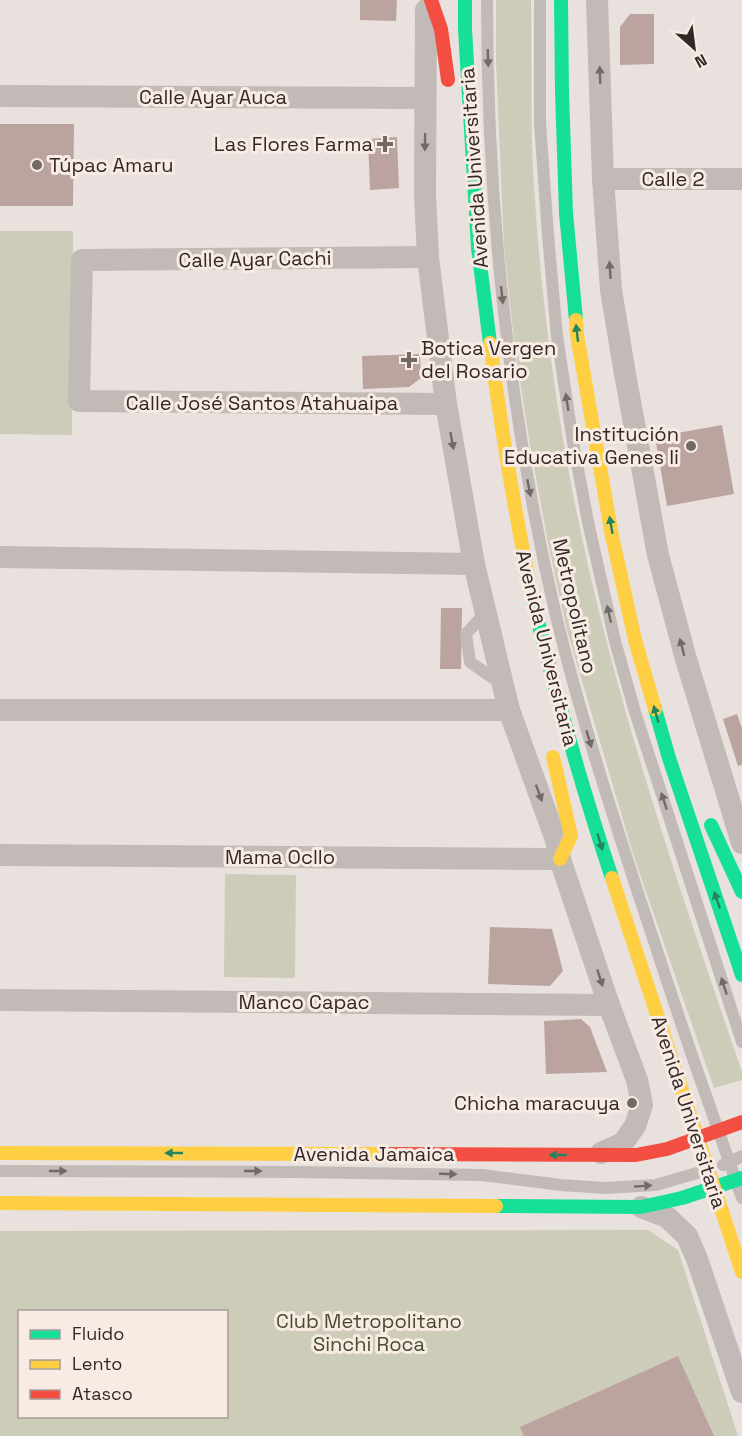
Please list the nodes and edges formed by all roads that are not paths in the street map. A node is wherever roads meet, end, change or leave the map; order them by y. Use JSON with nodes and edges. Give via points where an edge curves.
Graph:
{"nodes":[{"id":1,"x":426,"y":0,"type":"edge"},
{"id":2,"x":431,"y":0,"type":"edge"},
{"id":3,"x":465,"y":0,"type":"edge"},
{"id":4,"x":487,"y":0,"type":"edge"},
{"id":5,"x":540,"y":0,"type":"edge"},
{"id":6,"x":561,"y":0,"type":"edge"},
{"id":7,"x":597,"y":0,"type":"edge"},
{"id":8,"x":0,"y":96,"type":"edge"},
{"id":9,"x":426,"y":98,"type":"junction"},
{"id":10,"x":450,"y":98,"type":"dead end"},
{"id":11,"x":457,"y":132,"type":"dead end"},
{"id":12,"x":473,"y":173,"type":"junction"},
{"id":13,"x":603,"y":179,"type":"junction"},
{"id":14,"x":742,"y":179,"type":"edge"},
{"id":15,"x":428,"y":257,"type":"junction"},
{"id":16,"x":78,"y":401,"type":"joint"},
{"id":17,"x":446,"y":404,"type":"junction"},
{"id":18,"x":0,"y":557,"type":"edge"},
{"id":19,"x":474,"y":564,"type":"junction"},
{"id":20,"x":552,"y":678,"type":"junction"},
{"id":21,"x":509,"y":710,"type":"junction"},
{"id":22,"x":0,"y":711,"type":"edge"},
{"id":23,"x":549,"y":718,"type":"dead end"},
{"id":24,"x":551,"y":749,"type":"dead end"},
{"id":25,"x":669,"y":758,"type":"junction"},
{"id":26,"x":696,"y":795,"type":"dead end"},
{"id":27,"x":706,"y":816,"type":"dead end"},
{"id":28,"x":742,"y":843,"type":"edge"},
{"id":29,"x":0,"y":855,"type":"edge"},
{"id":30,"x":560,"y":859,"type":"junction"},
{"id":31,"x":742,"y":892,"type":"edge"},
{"id":32,"x":742,"y":975,"type":"edge"},
{"id":33,"x":0,"y":1000,"type":"edge"},
{"id":34,"x":609,"y":1005,"type":"junction"},
{"id":35,"x":742,"y":1042,"type":"edge"},
{"id":36,"x":742,"y":1122,"type":"edge"},
{"id":37,"x":718,"y":1130,"type":"junction"},
{"id":38,"x":698,"y":1137,"type":"junction"},
{"id":39,"x":0,"y":1153,"type":"edge"},
{"id":40,"x":597,"y":1155,"type":"junction"},
{"id":41,"x":742,"y":1156,"type":"edge"},
{"id":42,"x":730,"y":1163,"type":"junction"},
{"id":43,"x":708,"y":1169,"type":"junction"},
{"id":44,"x":0,"y":1171,"type":"edge"},
{"id":45,"x":739,"y":1179,"type":"edge"},
{"id":46,"x":714,"y":1187,"type":"junction"},
{"id":47,"x":742,"y":1198,"type":"edge"},
{"id":48,"x":0,"y":1203,"type":"edge"},
{"id":49,"x":641,"y":1207,"type":"junction"},
{"id":50,"x":742,"y":1272,"type":"edge"},
{"id":51,"x":742,"y":1392,"type":"edge"}],
"edges":[{"from":1,"to":9,"type":"street","name":"Avenida Universitaria"},
{"from":2,"to":10,"type":"main road","via":[[441,29]]},
{"from":3,"to":12,"type":"main road","name":"Avenida Universitaria"},
{"from":4,"to":37,"type":"lane","name":"Metropolitano","one_way":true,"via":[[496,240],[509,355],[541,549],[583,718],[613,817]]},
{"from":35,"to":5,"type":"lane","name":"Metropolitano","one_way":true,"via":[[635,712],[588,522],[573,442],[552,280],[540,123]]},
{"from":25,"to":6,"type":"main road","one_way":true,"via":[[635,640],[612,536],[577,335],[566,213]]},
{"from":13,"to":7,"type":"street","one_way":true},
{"from":8,"to":9,"type":"street","name":"Calle Ayar Auca"},
{"from":9,"to":15,"type":"street","name":"Avenida Universitaria","one_way":true,"via":[[424,195]]},
{"from":11,"to":12,"type":"main road"},
{"from":12,"to":20,"type":"main road","name":"Avenida Universitaria","via":[[498,407],[521,543]]},
{"from":13,"to":14,"type":"street","name":"Calle 2"},
{"from":28,"to":13,"type":"street","one_way":true,"via":[[688,669],[658,555],[611,290]]},
{"from":15,"to":16,"type":"street","name":"Calle Ayar Cachi","via":[[82,260]]},
{"from":15,"to":17,"type":"street","name":"Avenida Universitaria"},
{"from":16,"to":17,"type":"street","name":"Calle José Santos Atahuaipa"},
{"from":17,"to":19,"type":"street","name":"Avenida Universitaria","one_way":true},
{"from":18,"to":19,"type":"street"},
{"from":19,"to":21,"type":"street","name":"Avenida Universitaria"},
{"from":20,"to":23,"type":"main road"},
{"from":20,"to":38,"type":"main road","name":"Avenida Universitaria","one_way":true,"via":[[603,851]]},
{"from":21,"to":22,"type":"street"},
{"from":21,"to":30,"type":"street","name":"Avenida Universitaria","one_way":true},
{"from":24,"to":30,"type":"main road","via":[[571,836]]},
{"from":25,"to":26,"type":"main road"},
{"from":32,"to":25,"type":"main road","one_way":true},
{"from":27,"to":31,"type":"main road"},
{"from":29,"to":30,"type":"street","name":"Mama Ocllo"},
{"from":30,"to":34,"type":"street","name":"Avenida Universitaria","one_way":true},
{"from":33,"to":34,"type":"street","name":"Manco Capac"},
{"from":34,"to":40,"type":"street","name":"Avenida Universitaria","via":[[637,1080],[642,1105],[635,1126],[623,1143]]},
{"from":36,"to":37,"type":"main road","name":"Avenida Jamaica"},
{"from":37,"to":38,"type":"main road","name":"Avenida Jamaica"},
{"from":37,"to":42,"type":"lane","name":"Metropolitano"},
{"from":38,"to":40,"type":"main road","name":"Avenida Jamaica","via":[[636,1155]]},
{"from":38,"to":43,"type":"main road","name":"Avenida Universitaria"},
{"from":40,"to":39,"type":"main road","name":"Avenida Jamaica","one_way":true},
{"from":41,"to":42,"type":"lane"},
{"from":42,"to":43,"type":"lane"},
{"from":42,"to":45,"type":"lane","name":"Metropolitano"},
{"from":44,"to":43,"type":"lane","one_way":true,"via":[[482,1175],[605,1188],[656,1185]]},
{"from":43,"to":46,"type":"main road","name":"Avenida Universitaria"},
{"from":45,"to":46,"type":"main road"},
{"from":45,"to":47,"type":"lane","name":"Metropolitano"},
{"from":46,"to":49,"type":"main road"},
{"from":46,"to":50,"type":"main road","name":"Avenida Universitaria"},
{"from":48,"to":49,"type":"main road"},
{"from":49,"to":51,"type":"street","via":[[667,1217],[687,1236]]}]}
